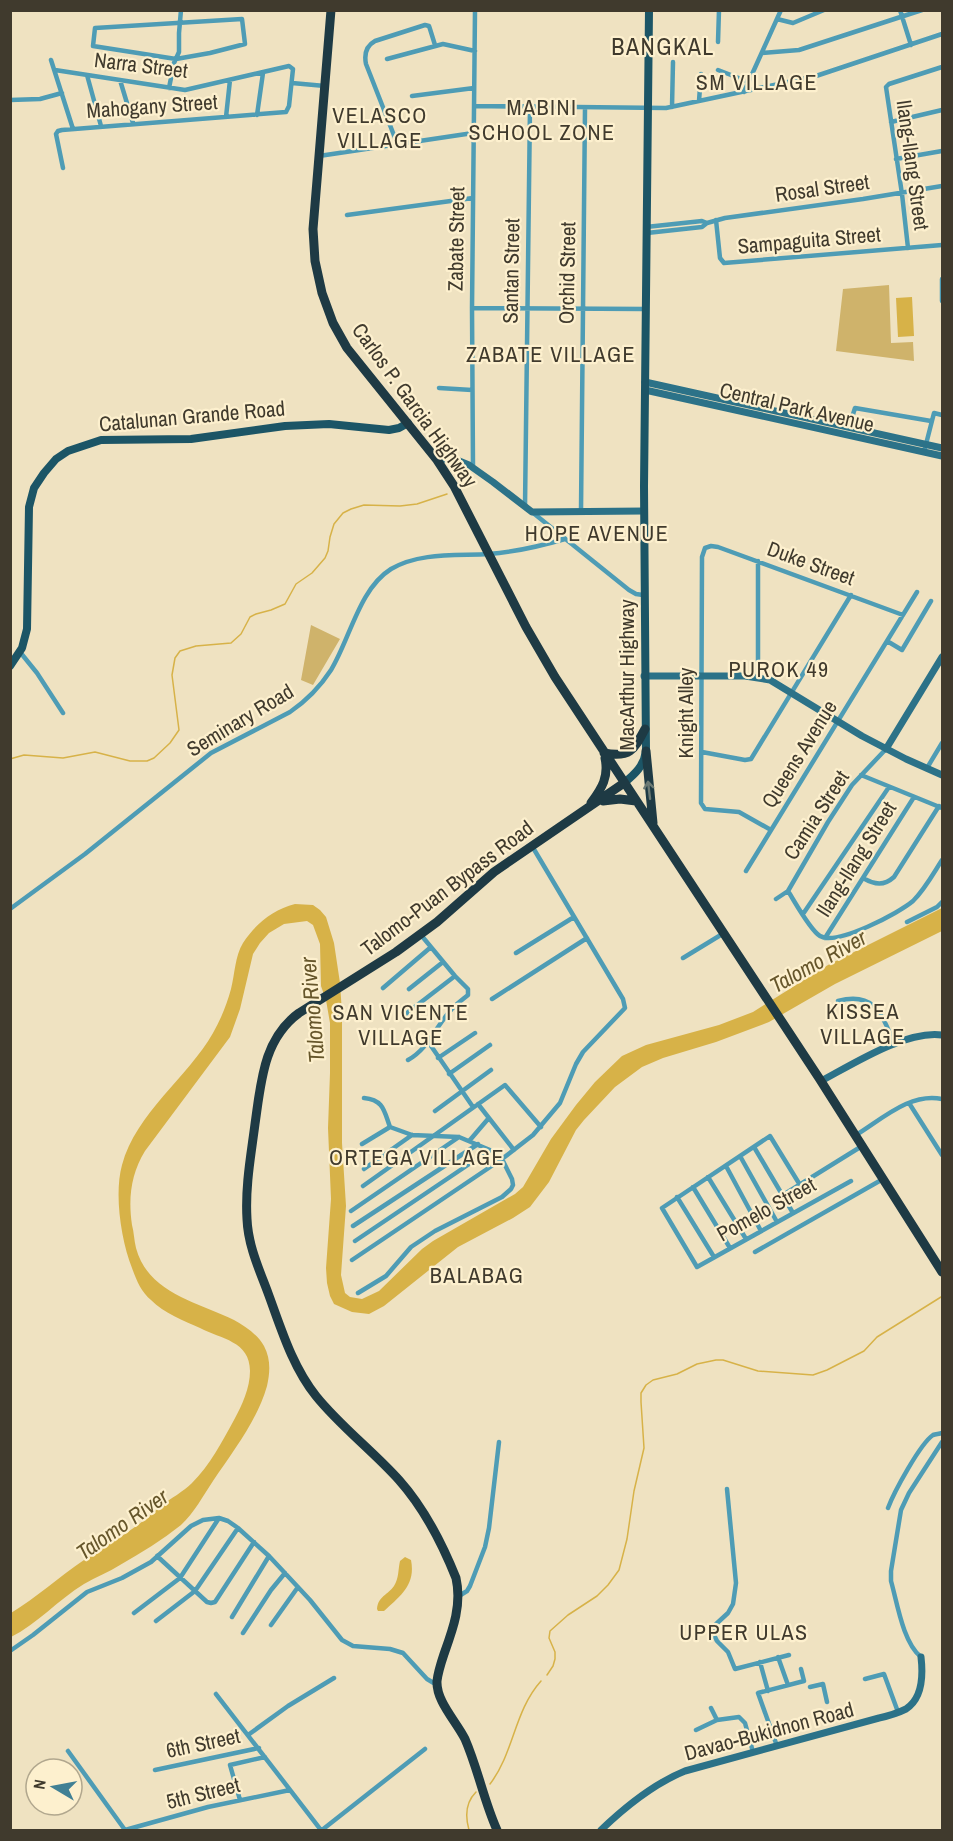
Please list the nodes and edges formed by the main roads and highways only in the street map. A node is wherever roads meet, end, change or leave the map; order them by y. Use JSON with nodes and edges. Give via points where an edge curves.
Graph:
{"nodes":[{"id":1,"x":331,"y":10,"type":"edge"},
{"id":2,"x":649,"y":10,"type":"edge"},
{"id":3,"x":408,"y":423,"type":"junction"},
{"id":4,"x":10,"y":666,"type":"edge"},
{"id":5,"x":645,"y":729,"type":"junction"},
{"id":6,"x":646,"y":751,"type":"junction"},
{"id":7,"x":604,"y":753,"type":"junction"},
{"id":8,"x":624,"y":783,"type":"junction"},
{"id":9,"x":636,"y":801,"type":"junction"},
{"id":10,"x":595,"y":804,"type":"junction"},
{"id":11,"x":586,"y":810,"type":"junction"},
{"id":12,"x":654,"y":828,"type":"junction"},
{"id":13,"x":942,"y":1272,"type":"edge"},
{"id":14,"x":497,"y":1830,"type":"edge"}],
"edges":[{"from":1,"to":3,"type":"highway","name":"Carlos P. Garcia Highway","via":[[318,156],[315,261],[333,323],[347,348]]},
{"from":2,"to":5,"type":"main road","name":"MacArthur Highway"},
{"from":3,"to":4,"type":"main road","name":"Catalunan Grande Road","via":[[389,430],[329,424],[179,440],[111,438],[68,451],[44,473],[29,507],[26,635]]},
{"from":3,"to":7,"type":"highway","name":"Carlos P. Garcia Highway","via":[[463,501],[544,660]]},
{"from":5,"to":6,"type":"main road","name":"MacArthur Highway"},
{"from":5,"to":7,"type":"highway","via":[[629,752]]},
{"from":6,"to":8,"type":"main road","name":"MacArthur Highway","via":[[641,766]]},
{"from":12,"to":6,"type":"highway","one_way":true},
{"from":7,"to":8,"type":"highway","name":"Carlos P. Garcia Highway"},
{"from":7,"to":11,"type":"highway","via":[[606,779]]},
{"from":8,"to":9,"type":"highway"},
{"from":8,"to":10,"type":"highway","name":"Talomo-Puan Bypass Road"},
{"from":9,"to":10,"type":"highway","via":[[616,799]]},
{"from":9,"to":12,"type":"highway"},
{"from":10,"to":11,"type":"highway","name":"Talomo-Puan Bypass Road"},
{"from":11,"to":14,"type":"highway","name":"Talomo-Puan Bypass Road","via":[[494,872],[421,934],[292,1018],[282,1029],[272,1043],[265,1065],[246,1194],[251,1245],[290,1353],[306,1383],[414,1498],[451,1565],[459,1596],[437,1685],[473,1759]]},
{"from":12,"to":13,"type":"highway"}]}
